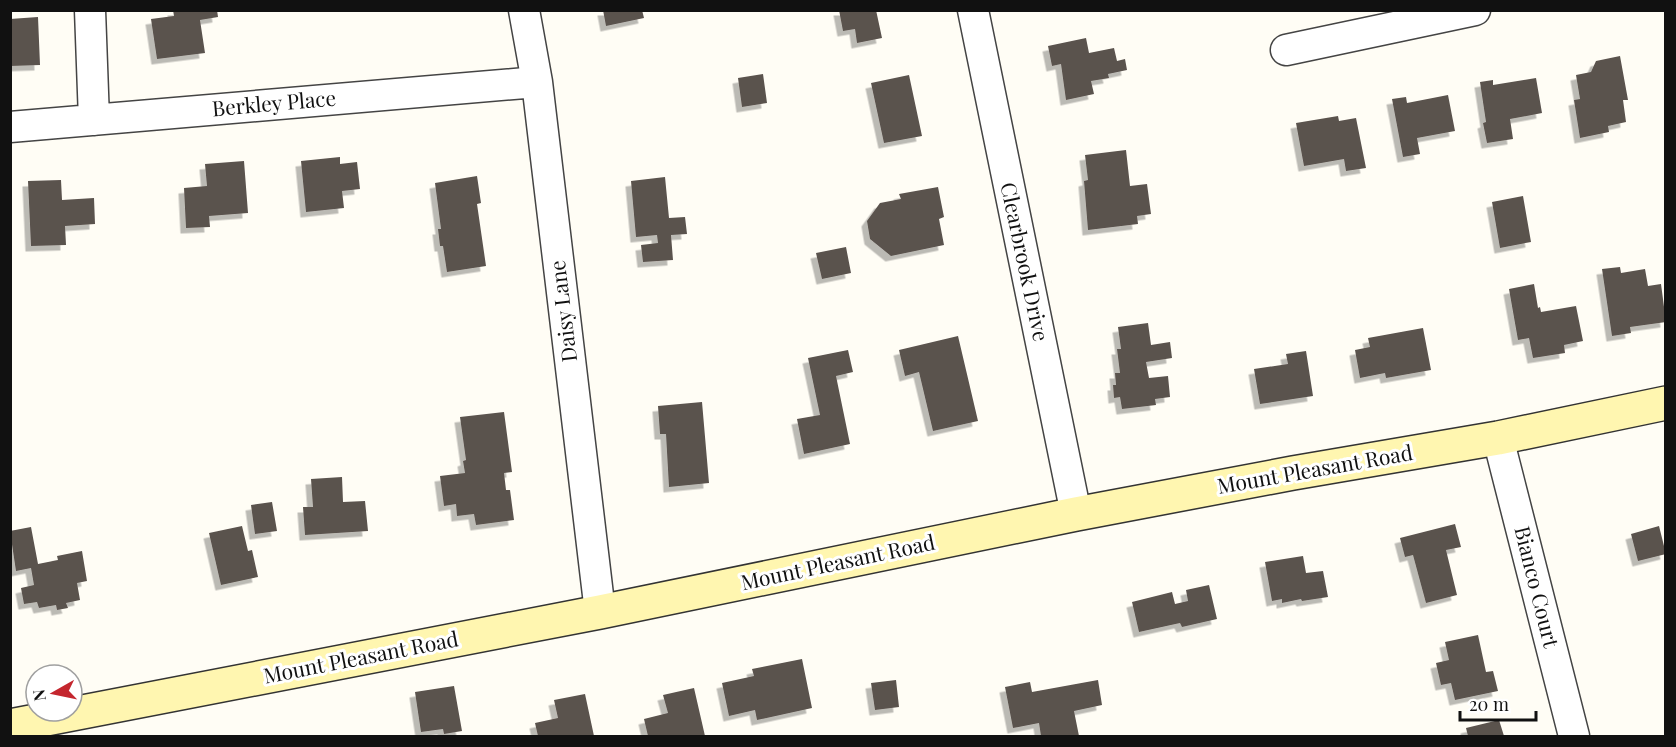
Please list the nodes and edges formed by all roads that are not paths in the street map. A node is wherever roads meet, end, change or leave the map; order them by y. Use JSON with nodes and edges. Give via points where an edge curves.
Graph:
{"nodes":[{"id":1,"x":90,"y":10,"type":"edge"},
{"id":2,"x":524,"y":10,"type":"edge"},
{"id":3,"x":973,"y":10,"type":"edge"},
{"id":4,"x":1468,"y":11,"type":"edge"},
{"id":5,"x":1286,"y":50,"type":"dead end"},
{"id":6,"x":537,"y":82,"type":"junction"},
{"id":7,"x":94,"y":120,"type":"junction"},
{"id":8,"x":10,"y":127,"type":"edge"},
{"id":9,"x":1665,"y":403,"type":"edge"},
{"id":10,"x":1498,"y":438,"type":"junction"},
{"id":11,"x":1076,"y":514,"type":"junction"},
{"id":12,"x":600,"y":612,"type":"junction"},
{"id":13,"x":10,"y":726,"type":"edge"},
{"id":14,"x":1574,"y":736,"type":"edge"}],
"edges":[{"from":1,"to":7,"type":"street"},
{"from":2,"to":6,"type":"street","name":"Daisy Lane"},
{"from":3,"to":11,"type":"street","name":"Clearbrook Drive"},
{"from":4,"to":5,"type":"street"},
{"from":6,"to":7,"type":"street","name":"Berkley Place"},
{"from":6,"to":12,"type":"street","name":"Daisy Lane"},
{"from":7,"to":8,"type":"street","name":"Berkley Place"},
{"from":9,"to":10,"type":"street","name":"Mount Pleasant Road"},
{"from":10,"to":11,"type":"street","name":"Mount Pleasant Road"},
{"from":10,"to":14,"type":"street","name":"Bianco Court"},
{"from":11,"to":12,"type":"street","name":"Mount Pleasant Road"},
{"from":12,"to":13,"type":"street","name":"Mount Pleasant Road"}]}
